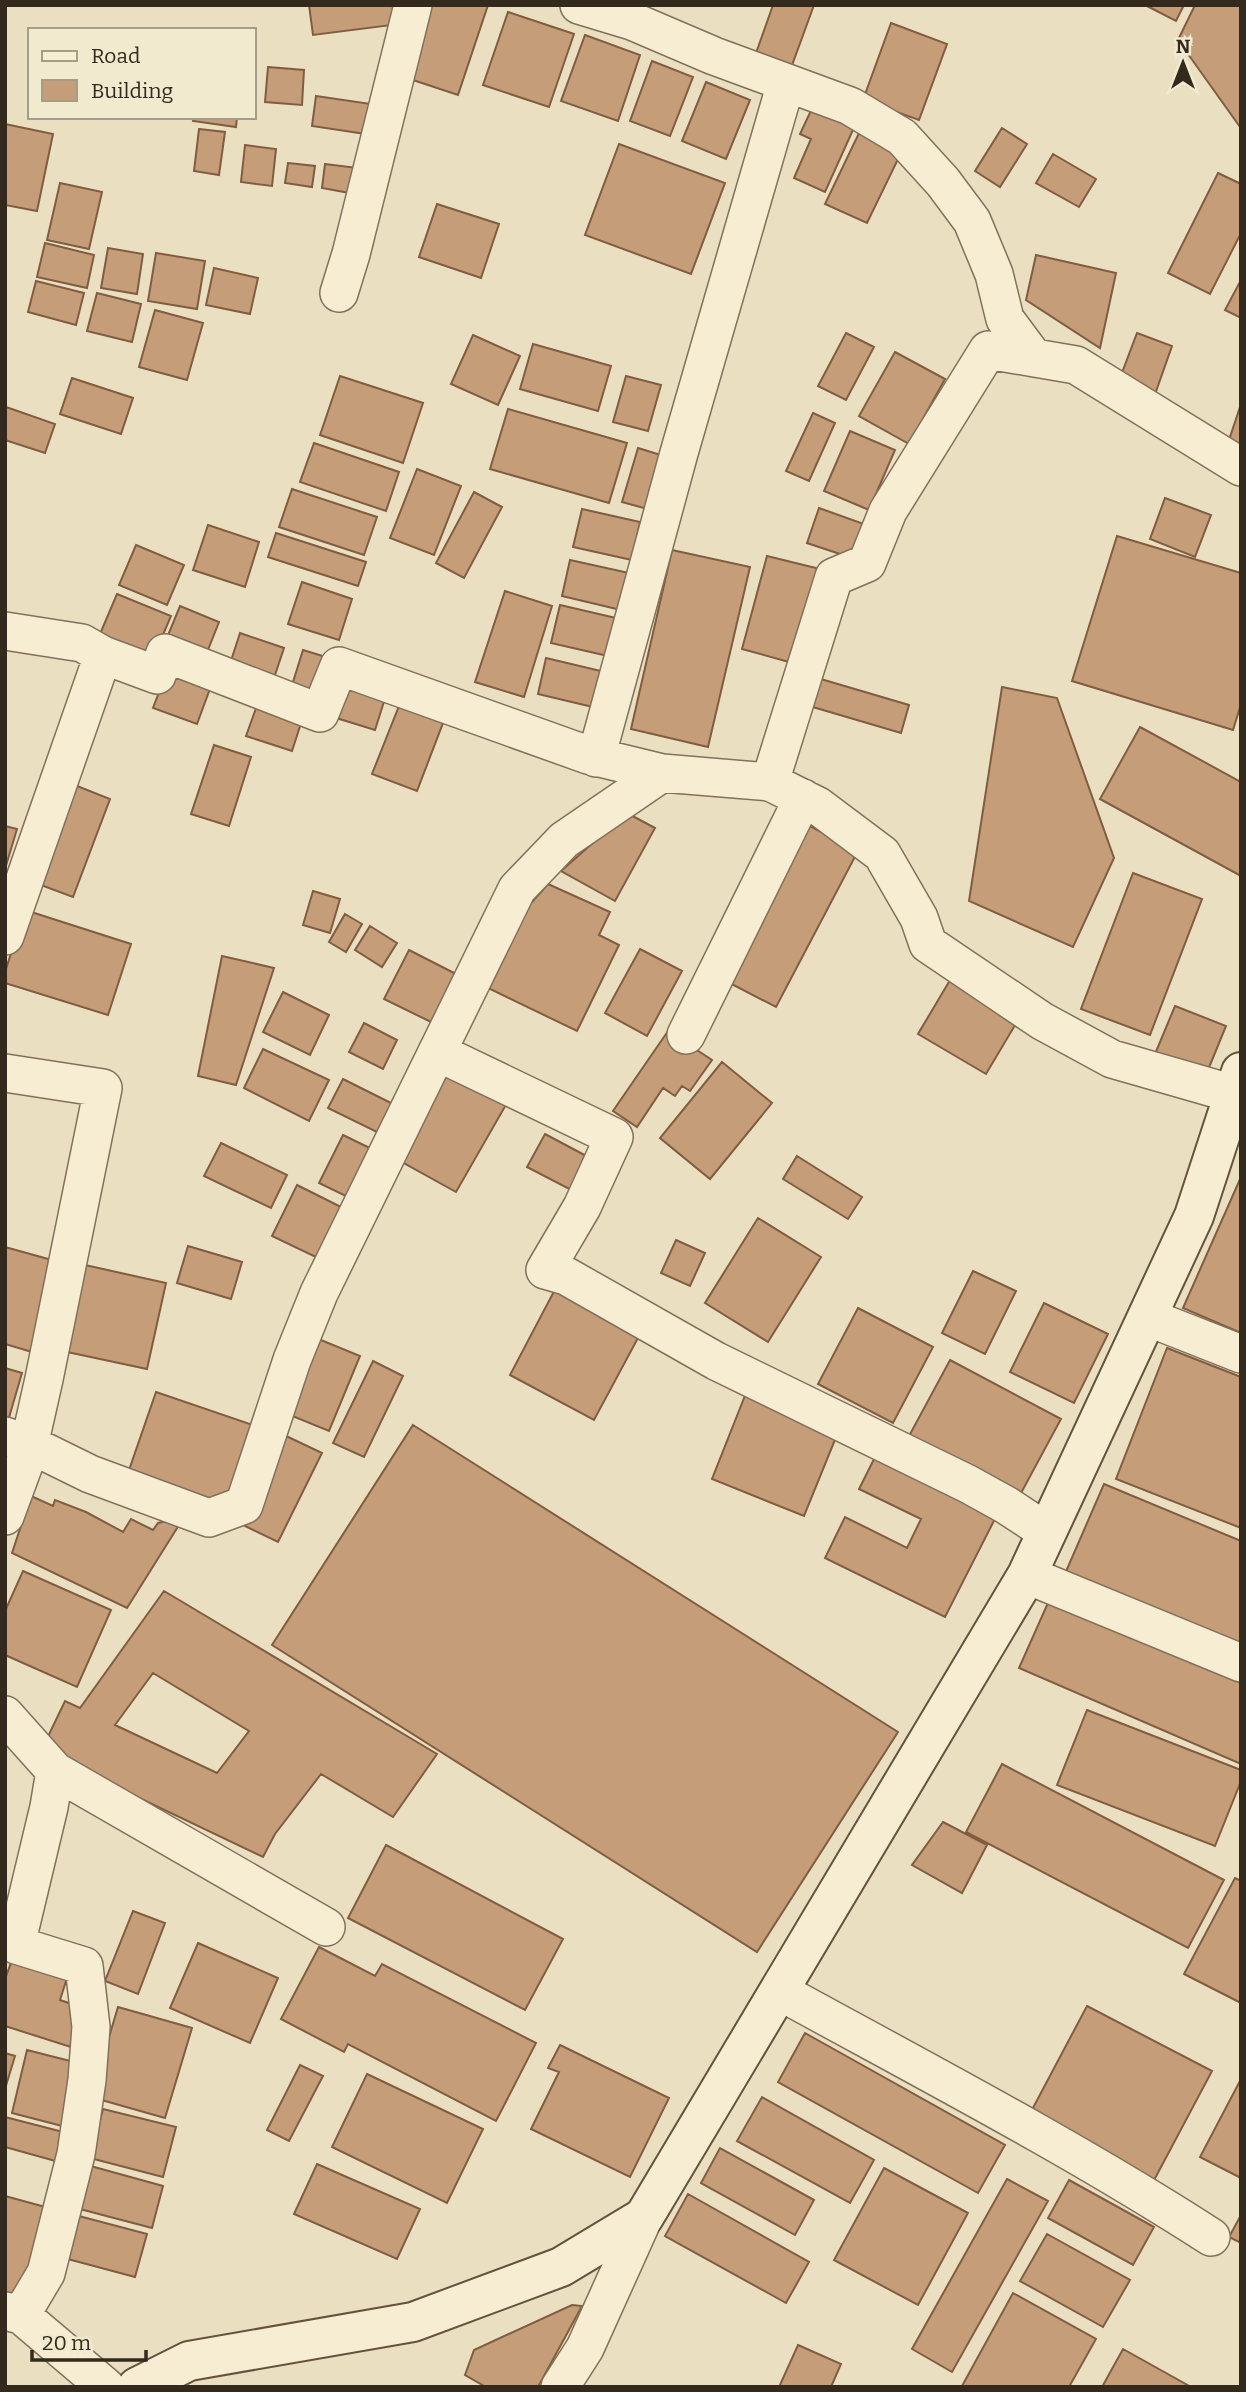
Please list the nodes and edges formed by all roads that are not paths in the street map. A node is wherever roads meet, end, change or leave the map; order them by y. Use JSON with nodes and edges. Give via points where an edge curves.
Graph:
{"nodes":[{"id":1,"x":413,"y":5,"type":"edge"},
{"id":2,"x":579,"y":5,"type":"edge"},
{"id":3,"x":625,"y":12,"type":"edge"},
{"id":4,"x":786,"y":83,"type":"junction"},
{"id":5,"x":339,"y":293,"type":"dead end"},
{"id":6,"x":1034,"y":358,"type":"junction"},
{"id":7,"x":1241,"y":467,"type":"edge"},
{"id":8,"x":5,"y":631,"type":"edge"},
{"id":9,"x":103,"y":654,"type":"junction"},
{"id":10,"x":596,"y":758,"type":"junction"},
{"id":11,"x":662,"y":774,"type":"junction"},
{"id":12,"x":770,"y":782,"type":"junction"},
{"id":13,"x":803,"y":798,"type":"junction"},
{"id":14,"x":5,"y":936,"type":"edge"},
{"id":15,"x":686,"y":1035,"type":"dead end"},
{"id":16,"x":437,"y":1052,"type":"junction"},
{"id":17,"x":5,"y":1073,"type":"edge"},
{"id":18,"x":1238,"y":1087,"type":"edge"},
{"id":19,"x":1147,"y":1317,"type":"junction"},
{"id":20,"x":1241,"y":1354,"type":"edge"},
{"id":21,"x":17,"y":1440,"type":"edge"},
{"id":22,"x":5,"y":1516,"type":"edge"},
{"id":23,"x":1047,"y":1532,"type":"junction"},
{"id":24,"x":1027,"y":1575,"type":"junction"},
{"id":25,"x":1241,"y":1662,"type":"edge"},
{"id":26,"x":5,"y":1715,"type":"edge"},
{"id":27,"x":55,"y":1772,"type":"junction"},
{"id":28,"x":326,"y":1927,"type":"dead end"},
{"id":29,"x":779,"y":1991,"type":"junction"},
{"id":30,"x":644,"y":2217,"type":"junction"},
{"id":31,"x":1211,"y":2237,"type":"dead end"},
{"id":32,"x":13,"y":2313,"type":"edge"},
{"id":33,"x":106,"y":2387,"type":"edge"},
{"id":34,"x":137,"y":2387,"type":"edge"},
{"id":35,"x":560,"y":2387,"type":"edge"}],
"edges":[{"from":1,"to":5,"type":"street"},
{"from":2,"to":3,"type":"street"},
{"from":3,"to":4,"type":"street"},
{"from":4,"to":6,"type":"street","via":[[849,106],[902,137],[943,182],[972,221],[994,274],[1005,319]]},
{"from":4,"to":10,"type":"street"},
{"from":6,"to":7,"type":"street","via":[[1076,365]]},
{"from":6,"to":12,"type":"street","via":[[988,350],[888,511],[867,564],[834,577]]},
{"from":8,"to":9,"type":"street","via":[[82,643]]},
{"from":9,"to":10,"type":"street","via":[[157,676],[165,653],[320,713],[339,666]]},
{"from":9,"to":14,"type":"street"},
{"from":10,"to":11,"type":"street"},
{"from":11,"to":12,"type":"street"},
{"from":11,"to":16,"type":"street","via":[[564,840],[517,889]]},
{"from":12,"to":13,"type":"street"},
{"from":13,"to":15,"type":"street"},
{"from":13,"to":18,"type":"street","via":[[882,854],[919,918],[928,944],[1042,1021],[1112,1059]]},
{"from":16,"to":21,"type":"street","via":[[319,1293],[244,1505],[209,1518],[90,1474]]},
{"from":16,"to":23,"type":"street","via":[[614,1137],[582,1207],[545,1270],[566,1276],[716,1361],[968,1484]]},
{"from":17,"to":21,"type":"street","via":[[103,1088]]},
{"from":18,"to":19,"type":"street","via":[[1194,1216]]},
{"from":19,"to":20,"type":"street"},
{"from":19,"to":23,"type":"street"},
{"from":21,"to":22,"type":"street"},
{"from":23,"to":24,"type":"street"},
{"from":24,"to":25,"type":"street"},
{"from":24,"to":29,"type":"street"},
{"from":26,"to":27,"type":"street"},
{"from":27,"to":28,"type":"street"},
{"from":27,"to":32,"type":"street","via":[[16,1945],[84,1966],[91,2027],[87,2080],[76,2154],[46,2273]]},
{"from":29,"to":30,"type":"street"},
{"from":29,"to":31,"type":"street"},
{"from":30,"to":34,"type":"street","via":[[561,2267],[413,2322],[189,2361]]},
{"from":30,"to":35,"type":"street","via":[[585,2348]]},
{"from":32,"to":33,"type":"street"}]}
